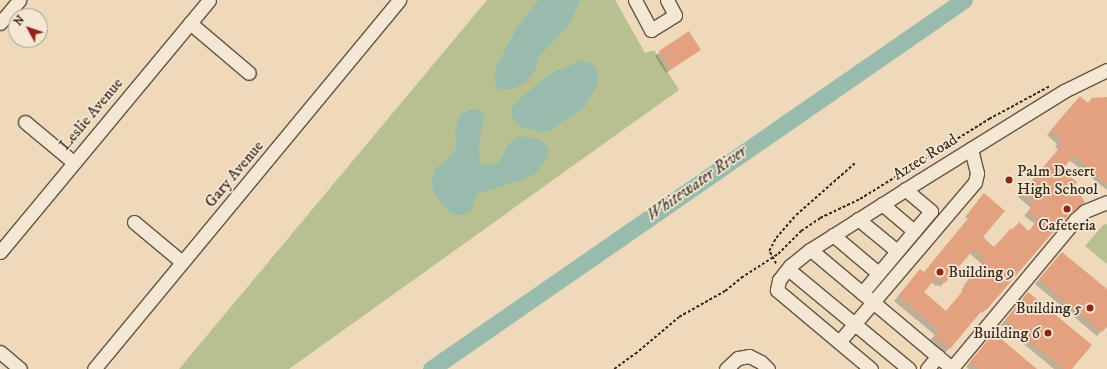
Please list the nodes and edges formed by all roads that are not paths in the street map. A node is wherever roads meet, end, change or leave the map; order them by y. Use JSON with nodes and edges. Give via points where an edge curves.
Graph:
{"nodes":[{"id":1,"x":19,"y":0,"type":"edge"},
{"id":2,"x":209,"y":0,"type":"edge"},
{"id":3,"x":399,"y":0,"type":"edge"},
{"id":4,"x":635,"y":0,"type":"edge"},
{"id":5,"x":667,"y":0,"type":"edge"},
{"id":6,"x":0,"y":23,"type":"edge"},
{"id":7,"x":190,"y":23,"type":"junction"},
{"id":8,"x":1107,"y":70,"type":"edge"},
{"id":9,"x":249,"y":73,"type":"dead end"},
{"id":10,"x":25,"y":122,"type":"dead end"},
{"id":11,"x":971,"y":148,"type":"junction"},
{"id":12,"x":73,"y":162,"type":"junction"},
{"id":13,"x":905,"y":189,"type":"junction"},
{"id":14,"x":1107,"y":202,"type":"edge"},
{"id":15,"x":882,"y":204,"type":"junction"},
{"id":16,"x":858,"y":220,"type":"junction"},
{"id":17,"x":134,"y":222,"type":"dead end"},
{"id":18,"x":914,"y":231,"type":"junction"},
{"id":19,"x":833,"y":235,"type":"junction"},
{"id":20,"x":811,"y":250,"type":"junction"},
{"id":21,"x":897,"y":251,"type":"junction"},
{"id":22,"x":0,"y":252,"type":"edge"},
{"id":23,"x":182,"y":262,"type":"junction"},
{"id":24,"x":788,"y":269,"type":"junction"},
{"id":25,"x":878,"y":273,"type":"junction"},
{"id":26,"x":862,"y":293,"type":"junction"},
{"id":27,"x":874,"y":302,"type":"junction"},
{"id":28,"x":855,"y":324,"type":"junction"},
{"id":29,"x":839,"y":342,"type":"junction"},
{"id":30,"x":0,"y":352,"type":"edge"},
{"id":31,"x":938,"y":356,"type":"junction"},
{"id":32,"x":20,"y":369,"type":"edge"},
{"id":33,"x":94,"y":369,"type":"edge"},
{"id":34,"x":726,"y":369,"type":"edge"},
{"id":35,"x":768,"y":369,"type":"edge"},
{"id":36,"x":871,"y":369,"type":"edge"},
{"id":37,"x":908,"y":369,"type":"edge"},
{"id":38,"x":927,"y":369,"type":"edge"},
{"id":39,"x":952,"y":369,"type":"edge"}],
"edges":[{"from":1,"to":6,"type":"street"},
{"from":2,"to":7,"type":"street","name":"Leslie Avenue"},
{"from":3,"to":23,"type":"street","name":"Gary Avenue"},
{"from":4,"to":5,"type":"street","via":[[651,30],[675,15]]},
{"from":7,"to":9,"type":"street"},
{"from":7,"to":12,"type":"street","name":"Leslie Avenue"},
{"from":8,"to":11,"type":"street","name":"Aztec Road","via":[[1064,91]]},
{"from":10,"to":12,"type":"street"},
{"from":11,"to":13,"type":"street","name":"Aztec Road"},
{"from":11,"to":27,"type":"street","via":[[977,172],[975,182]]},
{"from":12,"to":22,"type":"street","name":"Leslie Avenue"},
{"from":13,"to":15,"type":"street","name":"Aztec Road"},
{"from":13,"to":18,"type":"street","via":[[931,211]]},
{"from":14,"to":39,"type":"street","via":[[1085,211],[1076,219]]},
{"from":15,"to":16,"type":"street","name":"Aztec Road"},
{"from":15,"to":18,"type":"street"},
{"from":16,"to":19,"type":"street","name":"Aztec Road"},
{"from":16,"to":21,"type":"street"},
{"from":17,"to":23,"type":"street"},
{"from":18,"to":21,"type":"street"},
{"from":19,"to":20,"type":"street","name":"Aztec Road"},
{"from":19,"to":25,"type":"street"},
{"from":20,"to":24,"type":"street","name":"Aztec Road"},
{"from":20,"to":26,"type":"street"},
{"from":21,"to":25,"type":"street"},
{"from":23,"to":33,"type":"street","name":"Gary Avenue"},
{"from":24,"to":28,"type":"street"},
{"from":24,"to":29,"type":"street","name":"Aztec Road","via":[[777,290]]},
{"from":25,"to":26,"type":"street"},
{"from":26,"to":27,"type":"street"},
{"from":27,"to":28,"type":"street"},
{"from":27,"to":31,"type":"street"},
{"from":28,"to":29,"type":"street"},
{"from":28,"to":37,"type":"street"},
{"from":29,"to":36,"type":"street"},
{"from":30,"to":32,"type":"street"},
{"from":31,"to":38,"type":"street"},
{"from":31,"to":39,"type":"street"},
{"from":34,"to":35,"type":"street","via":[[738,358],[749,356]]}]}
